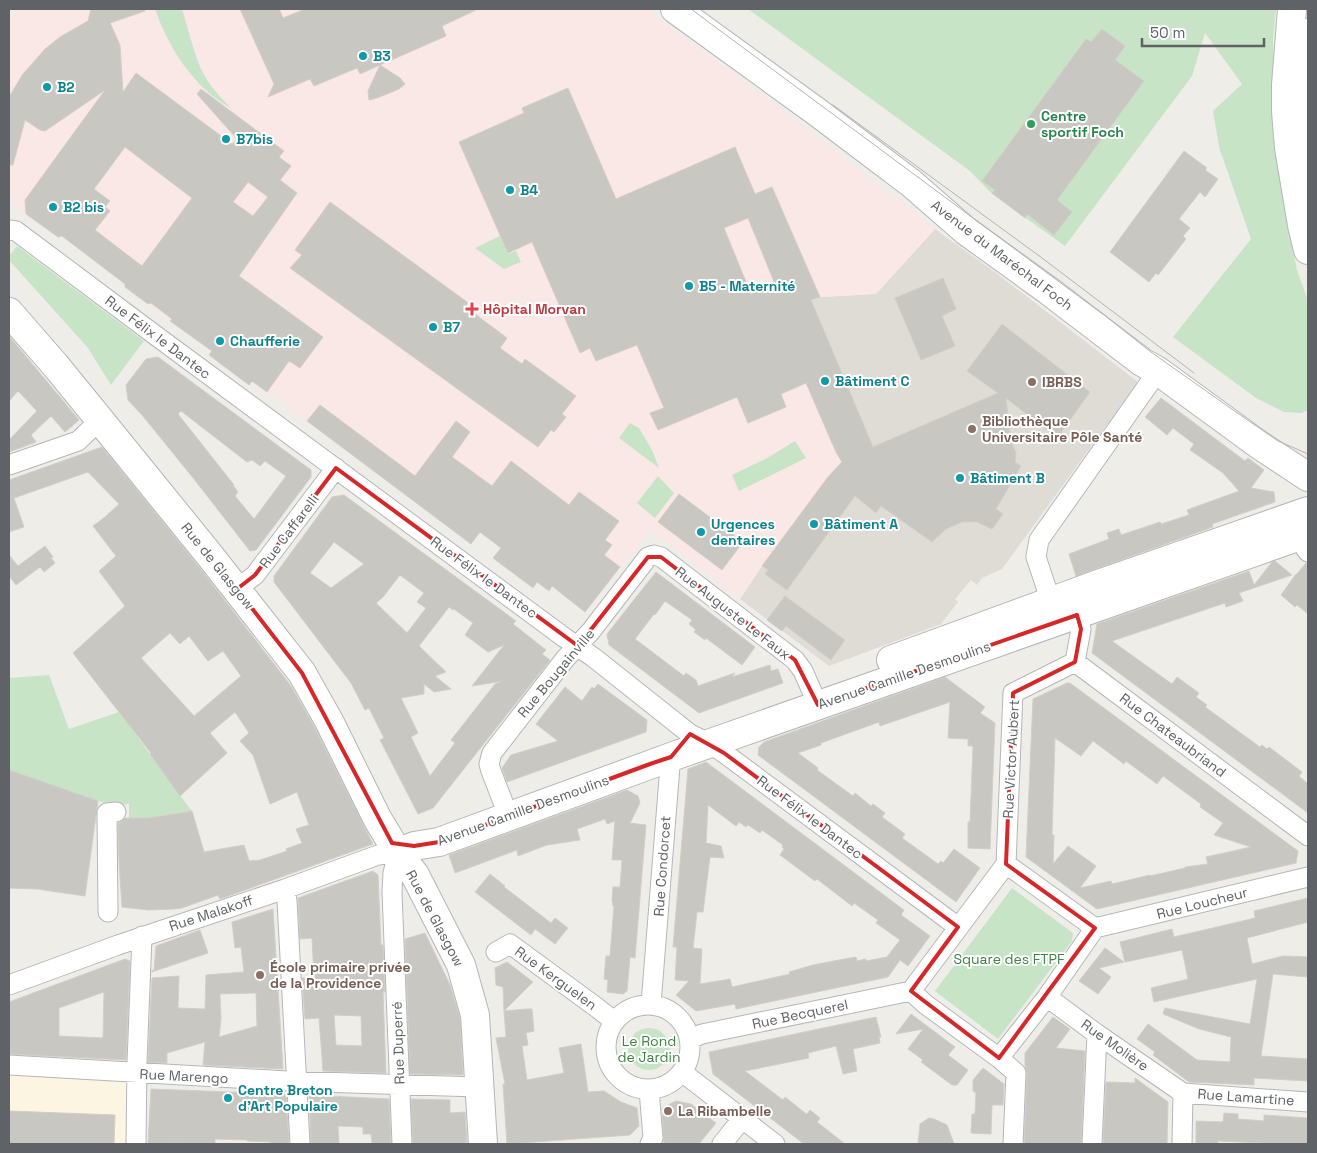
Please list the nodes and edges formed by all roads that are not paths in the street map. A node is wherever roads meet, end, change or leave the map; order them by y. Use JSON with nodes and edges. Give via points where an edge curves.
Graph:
{"nodes":[{"id":1,"x":675,"y":9,"type":"edge"},
{"id":2,"x":1294,"y":9,"type":"edge"},
{"id":3,"x":1307,"y":9,"type":"edge"},
{"id":4,"x":1308,"y":52,"type":"edge"},
{"id":5,"x":1308,"y":158,"type":"edge"},
{"id":6,"x":1308,"y":205,"type":"edge"},
{"id":7,"x":9,"y":230,"type":"edge"},
{"id":8,"x":1308,"y":250,"type":"edge"},
{"id":9,"x":9,"y":312,"type":"edge"},
{"id":10,"x":1158,"y":371,"type":"junction"},
{"id":11,"x":100,"y":420,"type":"junction"},
{"id":12,"x":9,"y":465,"type":"edge"},
{"id":13,"x":336,"y":468,"type":"junction"},
{"id":14,"x":1308,"y":477,"type":"edge"},
{"id":15,"x":1308,"y":510,"type":"edge"},
{"id":16,"x":1305,"y":541,"type":"edge"},
{"id":17,"x":654,"y":555,"type":"joint"},
{"id":18,"x":237,"y":590,"type":"junction"},
{"id":19,"x":1051,"y":602,"type":"junction"},
{"id":20,"x":1077,"y":615,"type":"junction"},
{"id":21,"x":578,"y":646,"type":"junction"},
{"id":22,"x":1075,"y":662,"type":"junction"},
{"id":23,"x":815,"y":697,"type":"junction"},
{"id":24,"x":699,"y":738,"type":"junction"},
{"id":25,"x":671,"y":757,"type":"junction"},
{"id":26,"x":503,"y":802,"type":"junction"},
{"id":27,"x":116,"y":812,"type":"dead end"},
{"id":28,"x":1308,"y":836,"type":"edge"},
{"id":29,"x":401,"y":848,"type":"junction"},
{"id":30,"x":1006,"y":864,"type":"junction"},
{"id":31,"x":1308,"y":877,"type":"edge"},
{"id":32,"x":285,"y":889,"type":"junction"},
{"id":33,"x":108,"y":912,"type":"dead end"},
{"id":34,"x":958,"y":927,"type":"junction"},
{"id":35,"x":1095,"y":928,"type":"junction"},
{"id":36,"x":142,"y":936,"type":"junction"},
{"id":37,"x":496,"y":952,"type":"dead end"},
{"id":38,"x":9,"y":985,"type":"edge"},
{"id":39,"x":911,"y":991,"type":"junction"},
{"id":40,"x":1047,"y":997,"type":"junction"},
{"id":41,"x":651,"y":1004,"type":"junction"},
{"id":42,"x":614,"y":1021,"type":"junction"},
{"id":43,"x":1097,"y":1034,"type":"junction"},
{"id":44,"x":690,"y":1038,"type":"junction"},
{"id":45,"x":999,"y":1058,"type":"junction"},
{"id":46,"x":9,"y":1065,"type":"edge"},
{"id":47,"x":682,"y":1072,"type":"junction"},
{"id":48,"x":137,"y":1073,"type":"junction"},
{"id":49,"x":296,"y":1081,"type":"junction"},
{"id":50,"x":400,"y":1085,"type":"junction"},
{"id":51,"x":478,"y":1087,"type":"junction"},
{"id":52,"x":649,"y":1090,"type":"junction"},
{"id":53,"x":1183,"y":1093,"type":"junction"},
{"id":54,"x":1308,"y":1102,"type":"edge"},
{"id":55,"x":742,"y":1119,"type":"junction"},
{"id":56,"x":136,"y":1144,"type":"edge"},
{"id":57,"x":300,"y":1144,"type":"edge"},
{"id":58,"x":402,"y":1144,"type":"edge"},
{"id":59,"x":482,"y":1144,"type":"edge"},
{"id":60,"x":650,"y":1144,"type":"edge"},
{"id":61,"x":722,"y":1144,"type":"edge"},
{"id":62,"x":776,"y":1144,"type":"edge"},
{"id":63,"x":1013,"y":1144,"type":"edge"},
{"id":64,"x":1092,"y":1144,"type":"edge"},
{"id":65,"x":1182,"y":1144,"type":"edge"}],
"edges":[{"from":1,"to":10,"type":"main road","name":"Avenue du Maréchal Foch","via":[[911,183],[966,231]]},
{"from":2,"to":6,"type":"main road","via":[[1298,129]]},
{"from":2,"to":8,"type":"main road","via":[[1286,85],[1288,148]]},
{"from":3,"to":4,"type":"main road"},
{"from":4,"to":5,"type":"main road"},
{"from":7,"to":13,"type":"street","name":"Rue Félix le Dantec","via":[[16,230]]},
{"from":9,"to":11,"type":"main road","name":"Rue de Glasgow"},
{"from":10,"to":14,"type":"main road","name":"Avenue du Maréchal Foch"},
{"from":10,"to":19,"type":"street","via":[[1039,540],[1036,557]]},
{"from":11,"to":12,"type":"street","via":[[78,441]]},
{"from":11,"to":18,"type":"main road","name":"Rue de Glasgow"},
{"from":13,"to":18,"type":"street","name":"Rue Caffarelli","via":[[255,575]]},
{"from":13,"to":21,"type":"street","name":"Rue Félix le Dantec"},
{"from":15,"to":19,"type":"main road","name":"Avenue Camille Desmoulins"},
{"from":16,"to":20,"type":"main road","name":"Avenue Camille Desmoulins"},
{"from":17,"to":21,"type":"street","name":"Rue Bougainville","via":[[648,557]]},
{"from":17,"to":23,"type":"street","name":"Rue Auguste Le Faux","via":[[661,557],[795,660]]},
{"from":18,"to":29,"type":"main road","name":"Rue de Glasgow","via":[[302,673],[377,818]]},
{"from":19,"to":23,"type":"main road","name":"Avenue Camille Desmoulins"},
{"from":20,"to":22,"type":"street","via":[[1081,629]]},
{"from":20,"to":23,"type":"main road","name":"Avenue Camille Desmoulins"},
{"from":21,"to":24,"type":"street","name":"Rue Félix le Dantec"},
{"from":21,"to":26,"type":"street","name":"Rue Bougainville","via":[[565,658],[492,753],[489,764]]},
{"from":22,"to":28,"type":"street","name":"Rue Chateaubriand"},
{"from":22,"to":30,"type":"street","name":"Rue Victor Aubert","via":[[1013,693]]},
{"from":23,"to":24,"type":"main road","name":"Avenue Camille Desmoulins"},
{"from":24,"to":25,"type":"main road","name":"Avenue Camille Desmoulins"},
{"from":24,"to":26,"type":"main road","name":"Avenue Camille Desmoulins"},
{"from":24,"to":34,"type":"street","name":"Rue Félix le Dantec"},
{"from":25,"to":29,"type":"main road","name":"Avenue Camille Desmoulins","via":[[439,842]]},
{"from":25,"to":41,"type":"street","name":"Rue Condorcet"},
{"from":26,"to":29,"type":"main road","name":"Avenue Camille Desmoulins","via":[[433,828]]},
{"from":27,"to":33,"type":"street","via":[[107,813]]},
{"from":29,"to":32,"type":"street","name":"Rue Malakoff"},
{"from":29,"to":50,"type":"street","name":"Rue Duperré","via":[[393,873],[392,892]]},
{"from":29,"to":51,"type":"main road","name":"Rue de Glasgow","via":[[461,965],[475,1015]]},
{"from":30,"to":34,"type":"street"},
{"from":30,"to":35,"type":"street"},
{"from":31,"to":35,"type":"street","name":"Rue Loucheur"},
{"from":32,"to":36,"type":"street","name":"Rue Malakoff"},
{"from":32,"to":49,"type":"street"},
{"from":34,"to":39,"type":"street"},
{"from":35,"to":40,"type":"street"},
{"from":36,"to":38,"type":"street","name":"Rue Malakoff"},
{"from":36,"to":48,"type":"street"},
{"from":37,"to":42,"type":"street","name":"Rue Kerguelen","via":[[510,944]]},
{"from":39,"to":44,"type":"street","name":"Rue Becquerel"},
{"from":39,"to":45,"type":"street"},
{"from":40,"to":43,"type":"street","name":"Rue Molière"},
{"from":40,"to":45,"type":"street"},
{"from":41,"to":42,"type":"street","via":[[637,1006]]},
{"from":41,"to":44,"type":"street","via":[[676,1015]]},
{"from":42,"to":52,"type":"street","via":[[605,1047],[610,1066],[623,1082]]},
{"from":43,"to":53,"type":"street","name":"Rue Molière"},
{"from":43,"to":64,"type":"street"},
{"from":44,"to":47,"type":"street","via":[[688,1062]]},
{"from":45,"to":63,"type":"street","via":[[1016,1073]]},
{"from":46,"to":48,"type":"street","name":"Rue Marengo"},
{"from":47,"to":52,"type":"street","via":[[662,1087]]},
{"from":47,"to":55,"type":"street"},
{"from":48,"to":49,"type":"street","name":"Rue Marengo"},
{"from":48,"to":56,"type":"street"},
{"from":49,"to":50,"type":"street","name":"Rue Marengo"},
{"from":49,"to":57,"type":"street"},
{"from":50,"to":51,"type":"street","name":"Rue Marengo"},
{"from":50,"to":58,"type":"street","name":"Rue Duperré"},
{"from":51,"to":59,"type":"main road","name":"Rue de Glasgow"},
{"from":52,"to":60,"type":"street"},
{"from":53,"to":54,"type":"street","name":"Rue Lamartine"},
{"from":53,"to":65,"type":"street"},
{"from":55,"to":61,"type":"street"},
{"from":55,"to":62,"type":"street"}]}
